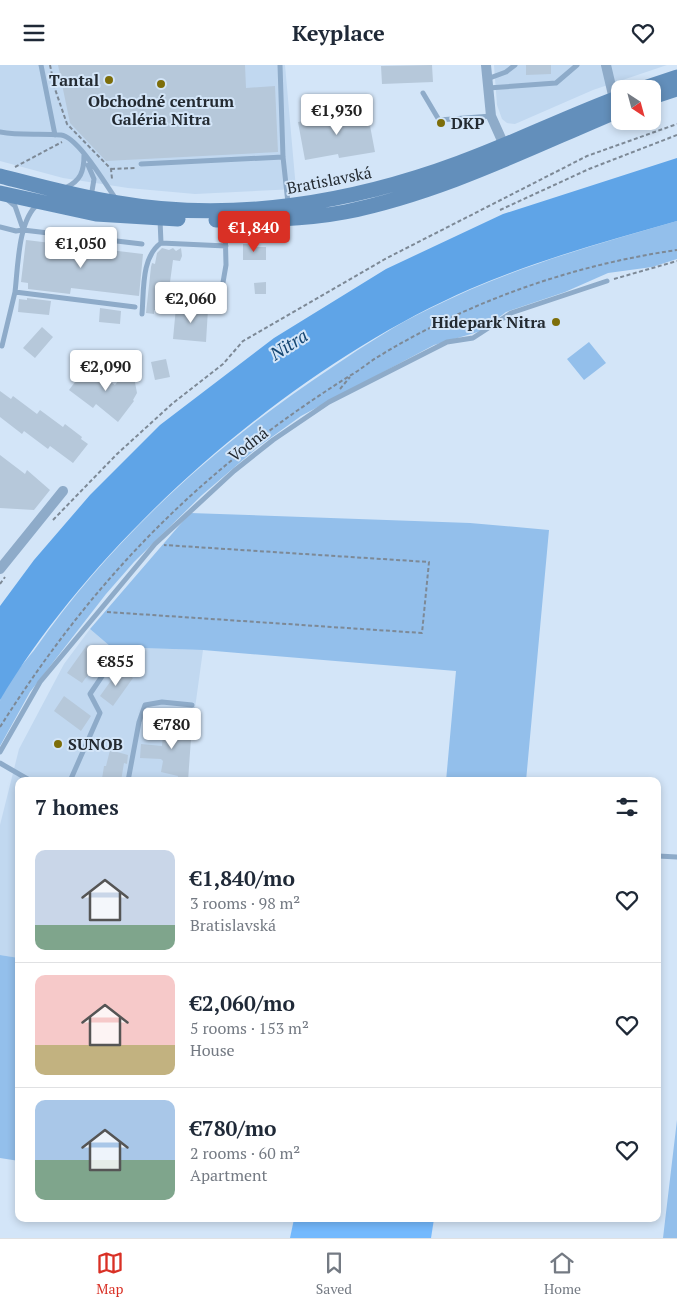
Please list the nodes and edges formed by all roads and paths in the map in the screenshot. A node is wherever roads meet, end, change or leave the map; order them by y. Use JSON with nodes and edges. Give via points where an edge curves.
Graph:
{"nodes":[{"id":1,"x":41,"y":65,"type":"edge"},
{"id":2,"x":50,"y":65,"type":"edge"},
{"id":3,"x":280,"y":65,"type":"edge"},
{"id":4,"x":486,"y":65,"type":"edge"},
{"id":5,"x":515,"y":65,"type":"edge"},
{"id":6,"x":577,"y":65,"type":"edge"},
{"id":7,"x":605,"y":65,"type":"edge"},
{"id":8,"x":677,"y":77,"type":"edge"},
{"id":9,"x":661,"y":82,"type":"edge"},
{"id":10,"x":611,"y":83,"type":"edge"},
{"id":11,"x":487,"y":84,"type":"junction"},
{"id":12,"x":677,"y":89,"type":"edge"},
{"id":13,"x":423,"y":93,"type":"dead end"},
{"id":14,"x":661,"y":94,"type":"edge"},
{"id":15,"x":611,"y":107,"type":"edge"},
{"id":16,"x":611,"y":108,"type":"edge"},
{"id":17,"x":491,"y":116,"type":"junction"},
{"id":18,"x":69,"y":118,"type":"dead end"},
{"id":19,"x":65,"y":119,"type":"junction"},
{"id":20,"x":677,"y":124,"type":"edge"},
{"id":21,"x":0,"y":132,"type":"edge"},
{"id":22,"x":55,"y":135,"type":"junction"},
{"id":23,"x":677,"y":135,"type":"edge"},
{"id":24,"x":62,"y":142,"type":"dead end"},
{"id":25,"x":504,"y":145,"type":"junction"},
{"id":26,"x":526,"y":151,"type":"junction"},
{"id":27,"x":84,"y":155,"type":"junction"},
{"id":28,"x":283,"y":157,"type":"junction"},
{"id":29,"x":141,"y":164,"type":"joint"},
{"id":30,"x":494,"y":165,"type":"junction"},
{"id":31,"x":15,"y":167,"type":"dead end"},
{"id":32,"x":111,"y":169,"type":"junction"},
{"id":33,"x":0,"y":176,"type":"edge"},
{"id":34,"x":112,"y":182,"type":"dead end"},
{"id":35,"x":56,"y":191,"type":"junction"},
{"id":36,"x":1,"y":193,"type":"edge"},
{"id":37,"x":385,"y":195,"type":"junction"},
{"id":38,"x":90,"y":198,"type":"junction"},
{"id":39,"x":39,"y":203,"type":"junction"},
{"id":40,"x":119,"y":204,"type":"junction"},
{"id":41,"x":288,"y":206,"type":"junction"},
{"id":42,"x":500,"y":209,"type":"dead end"},
{"id":43,"x":160,"y":219,"type":"junction"},
{"id":44,"x":225,"y":220,"type":"junction"},
{"id":45,"x":0,"y":227,"type":"edge"},
{"id":46,"x":24,"y":230,"type":"junction"},
{"id":47,"x":161,"y":243,"type":"junction"},
{"id":48,"x":142,"y":244,"type":"dead end"},
{"id":49,"x":226,"y":246,"type":"junction"},
{"id":50,"x":677,"y":250,"type":"edge"},
{"id":51,"x":677,"y":261,"type":"edge"},
{"id":52,"x":607,"y":281,"type":"joint"},
{"id":53,"x":15,"y":292,"type":"junction"},
{"id":54,"x":221,"y":293,"type":"dead end"},
{"id":55,"x":135,"y":307,"type":"dead end"},
{"id":56,"x":142,"y":314,"type":"dead end"},
{"id":57,"x":2,"y":346,"type":"dead end"},
{"id":58,"x":351,"y":375,"type":"dead end"},
{"id":59,"x":63,"y":491,"type":"dead end"},
{"id":60,"x":51,"y":523,"type":"dead end"},
{"id":61,"x":155,"y":544,"type":"junction"},
{"id":62,"x":5,"y":570,"type":"edge"},
{"id":63,"x":0,"y":584,"type":"edge"},
{"id":64,"x":97,"y":611,"type":"junction"},
{"id":65,"x":114,"y":660,"type":"dead end"},
{"id":66,"x":192,"y":705,"type":"dead end"},
{"id":67,"x":0,"y":752,"type":"edge"},
{"id":68,"x":0,"y":763,"type":"edge"},
{"id":69,"x":24,"y":777,"type":"edge"},
{"id":70,"x":72,"y":777,"type":"edge"},
{"id":71,"x":129,"y":777,"type":"edge"},
{"id":72,"x":661,"y":855,"type":"edge"},
{"id":73,"x":677,"y":857,"type":"edge"}],
"edges":[{"from":1,"to":22,"type":"lane"},
{"from":2,"to":19,"type":"path","via":[[54,89]]},
{"from":3,"to":28,"type":"lane"},
{"from":4,"to":11,"type":"street"},
{"from":5,"to":11,"type":"lane"},
{"from":6,"to":11,"type":"lane","via":[[556,83]]},
{"from":7,"to":10,"type":"street"},
{"from":8,"to":9,"type":"main road"},
{"from":11,"to":17,"type":"street"},
{"from":12,"to":14,"type":"main road"},
{"from":13,"to":17,"type":"lane","via":[[439,121]]},
{"from":15,"to":25,"type":"main road","name":"Bratislavská"},
{"from":16,"to":26,"type":"main road","name":"Bratislavská"},
{"from":17,"to":25,"type":"street"},
{"from":18,"to":19,"type":"path"},
{"from":19,"to":32,"type":"path"},
{"from":20,"to":60,"type":"path","via":[[587,156],[385,259],[243,341],[223,364],[173,403],[117,454]]},
{"from":21,"to":22,"type":"lane"},
{"from":22,"to":27,"type":"lane","via":[[63,135],[74,142]]},
{"from":23,"to":42,"type":"path","via":[[589,169]]},
{"from":24,"to":31,"type":"path"},
{"from":25,"to":26,"type":"main road"},
{"from":25,"to":30,"type":"main road"},
{"from":25,"to":37,"type":"main road","name":"Bratislavská"},
{"from":26,"to":30,"type":"main road","name":"Bratislavská"},
{"from":27,"to":35,"type":"lane","via":[[84,170],[77,181]]},
{"from":27,"to":38,"type":"lane","via":[[94,179]]},
{"from":27,"to":40,"type":"lane"},
{"from":28,"to":29,"type":"lane"},
{"from":28,"to":41,"type":"lane"},
{"from":29,"to":32,"type":"path","via":[[138,168]]},
{"from":30,"to":37,"type":"main road","name":"Bratislavská","via":[[436,187]]},
{"from":32,"to":34,"type":"path"},
{"from":33,"to":35,"type":"main road","name":"Bratislavská"},
{"from":35,"to":38,"type":"main road","name":"Bratislavská"},
{"from":36,"to":38,"type":"main road","via":[[9,190],[75,205]]},
{"from":36,"to":39,"type":"main road","name":"Bratislavská"},
{"from":36,"to":46,"type":"lane","via":[[15,206]]},
{"from":37,"to":41,"type":"main road","name":"Bratislavská"},
{"from":37,"to":44,"type":"main road","name":"Bratislavská","via":[[344,212],[299,218]]},
{"from":38,"to":40,"type":"main road","name":"Bratislavská"},
{"from":39,"to":43,"type":"main road","name":"Bratislavská","via":[[96,214]]},
{"from":39,"to":46,"type":"lane","via":[[30,210]]},
{"from":40,"to":41,"type":"main road","name":"Bratislavská","via":[[197,210]]},
{"from":43,"to":44,"type":"main road","name":"Bratislavská"},
{"from":43,"to":47,"type":"lane"},
{"from":44,"to":49,"type":"lane"},
{"from":45,"to":46,"type":"lane"},
{"from":46,"to":48,"type":"lane"},
{"from":46,"to":53,"type":"lane"},
{"from":47,"to":49,"type":"lane"},
{"from":47,"to":56,"type":"lane","via":[[148,258]]},
{"from":49,"to":54,"type":"lane"},
{"from":50,"to":58,"type":"path","via":[[599,264],[517,291],[437,325]]},
{"from":51,"to":52,"type":"path"},
{"from":52,"to":61,"type":"lane","name":"Vodná","via":[[511,313],[480,334],[447,342],[329,401],[273,439],[234,471]]},
{"from":53,"to":55,"type":"lane"},
{"from":53,"to":57,"type":"lane"},
{"from":59,"to":62,"type":"street"},
{"from":61,"to":64,"type":"lane","name":"Vodná"},
{"from":61,"to":64,"type":"path","via":[[429,562],[422,633]]},
{"from":62,"to":63,"type":"path"},
{"from":64,"to":67,"type":"lane","name":"Vodná","via":[[40,682]]},
{"from":65,"to":70,"type":"lane","via":[[90,694],[100,713]]},
{"from":66,"to":71,"type":"lane","via":[[162,702],[146,705],[139,722]]},
{"from":68,"to":69,"type":"lane"},
{"from":72,"to":73,"type":"lane"}]}
